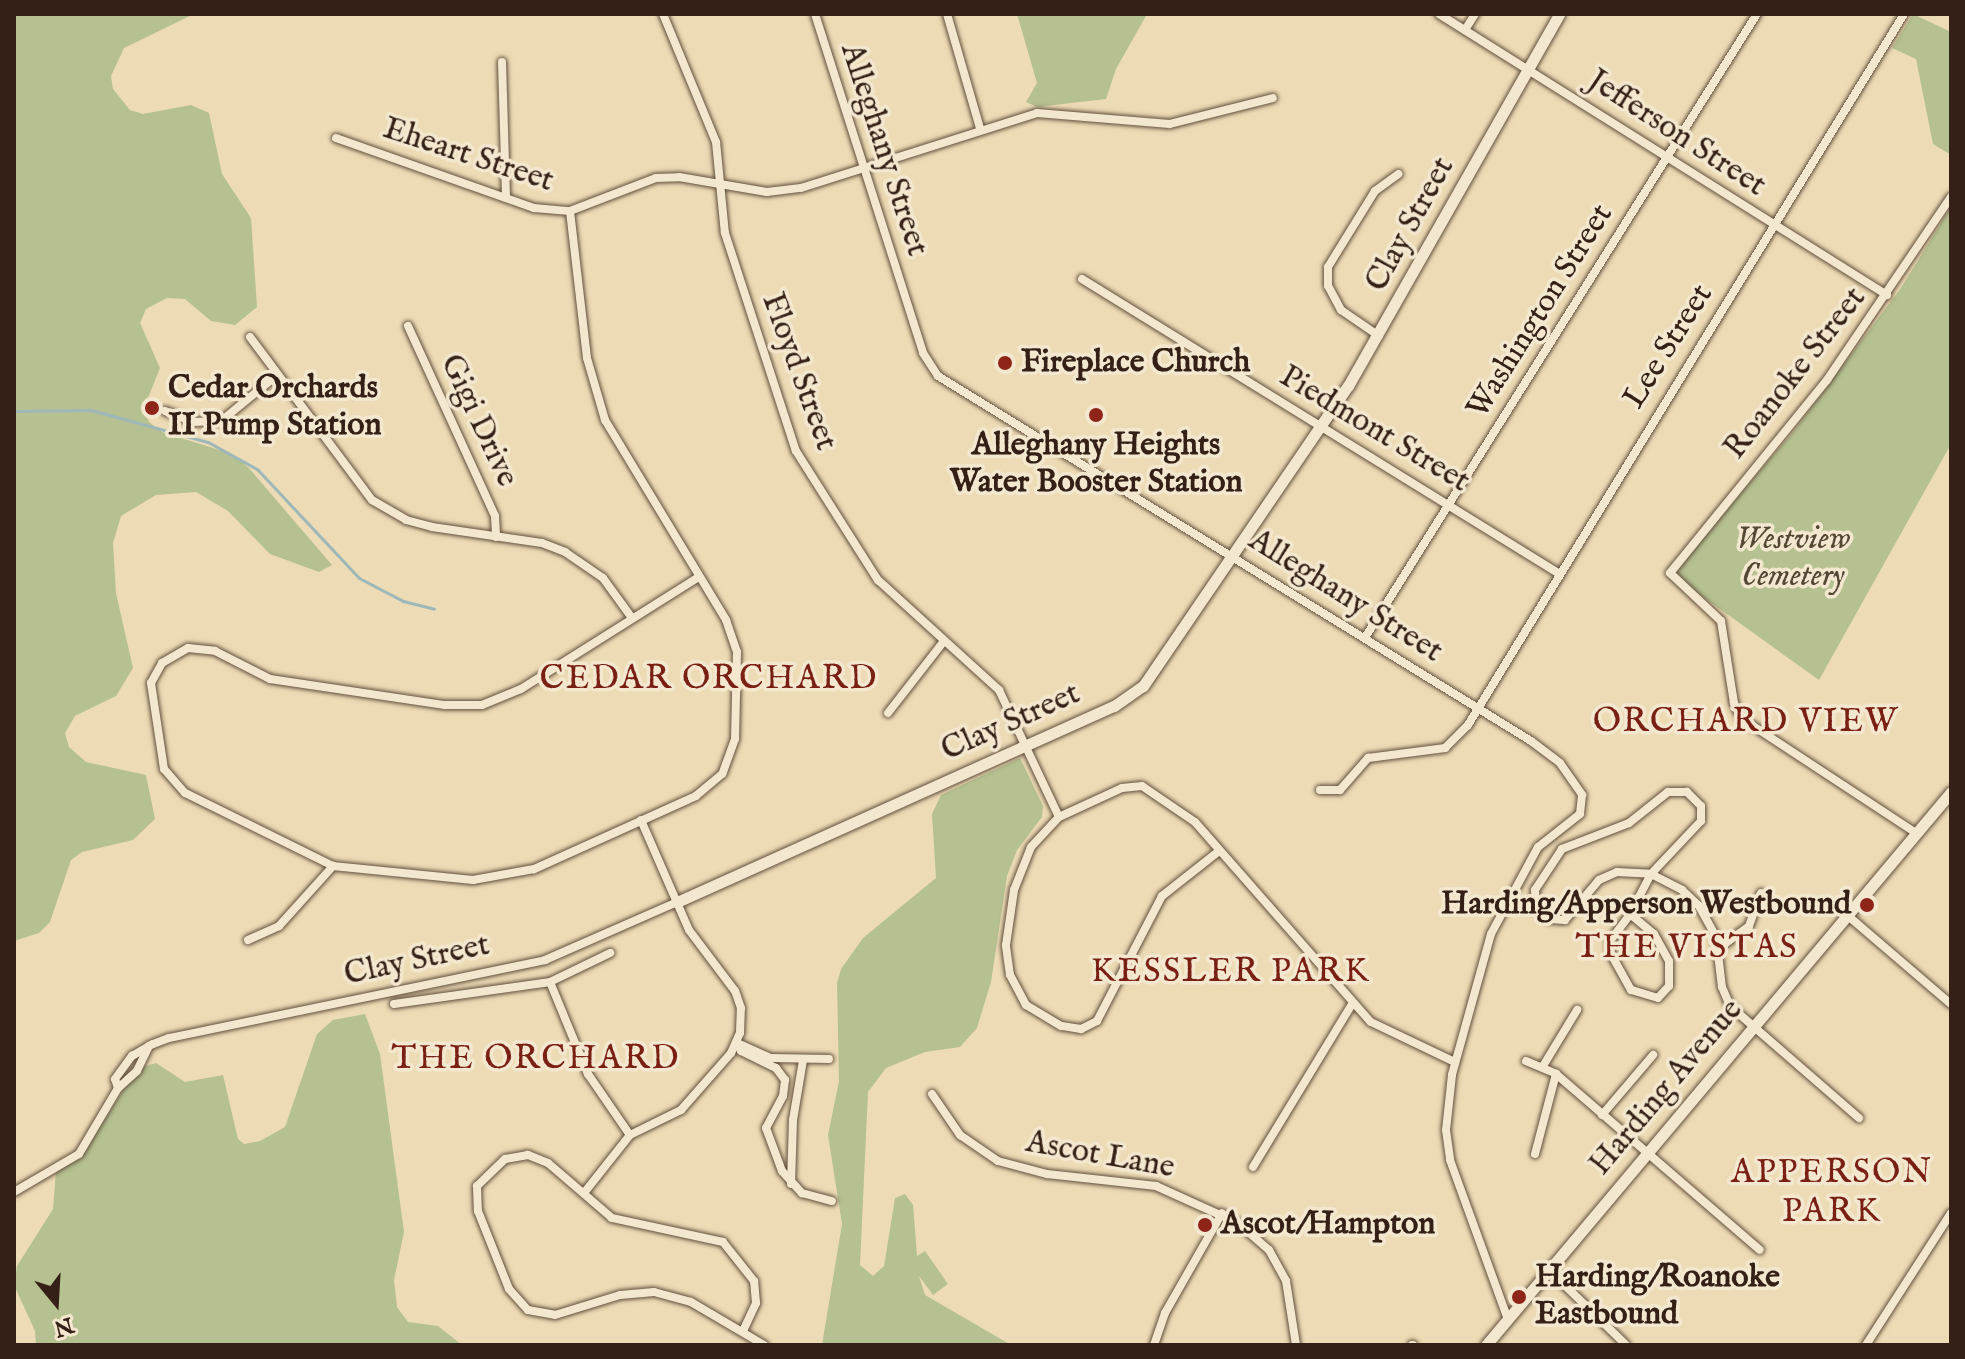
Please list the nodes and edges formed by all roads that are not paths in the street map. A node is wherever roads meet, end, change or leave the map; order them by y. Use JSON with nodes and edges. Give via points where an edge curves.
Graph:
{"nodes":[{"id":1,"x":663,"y":14,"type":"edge"},
{"id":2,"x":815,"y":14,"type":"edge"},
{"id":3,"x":947,"y":14,"type":"edge"},
{"id":4,"x":1439,"y":14,"type":"edge"},
{"id":5,"x":1475,"y":14,"type":"edge"},
{"id":6,"x":1559,"y":14,"type":"edge"},
{"id":7,"x":1757,"y":14,"type":"edge"},
{"id":8,"x":1904,"y":14,"type":"edge"},
{"id":9,"x":1465,"y":30,"type":"junction"},
{"id":10,"x":502,"y":62,"type":"dead end"},
{"id":11,"x":1526,"y":67,"type":"junction"},
{"id":12,"x":1273,"y":98,"type":"dead end"},
{"id":13,"x":980,"y":128,"type":"junction"},
{"id":14,"x":336,"y":138,"type":"dead end"},
{"id":15,"x":1667,"y":157,"type":"junction"},
{"id":16,"x":863,"y":167,"type":"junction"},
{"id":17,"x":1398,"y":174,"type":"dead end"},
{"id":18,"x":722,"y":185,"type":"junction"},
{"id":19,"x":1951,"y":197,"type":"edge"},
{"id":20,"x":506,"y":198,"type":"junction"},
{"id":21,"x":570,"y":211,"type":"junction"},
{"id":22,"x":1772,"y":224,"type":"junction"},
{"id":23,"x":1082,"y":279,"type":"dead end"},
{"id":24,"x":1887,"y":295,"type":"junction"},
{"id":25,"x":408,"y":326,"type":"dead end"},
{"id":26,"x":1379,"y":336,"type":"junction"},
{"id":27,"x":250,"y":337,"type":"dead end"},
{"id":28,"x":277,"y":375,"type":"junction"},
{"id":29,"x":165,"y":411,"type":"dead end"},
{"id":30,"x":1320,"y":426,"type":"junction"},
{"id":31,"x":1449,"y":504,"type":"junction"},
{"id":32,"x":496,"y":537,"type":"junction"},
{"id":33,"x":1234,"y":557,"type":"junction"},
{"id":34,"x":1558,"y":573,"type":"junction"},
{"id":35,"x":699,"y":577,"type":"junction"},
{"id":36,"x":632,"y":618,"type":"junction"},
{"id":37,"x":1366,"y":636,"type":"junction"},
{"id":38,"x":944,"y":641,"type":"junction"},
{"id":39,"x":1478,"y":707,"type":"junction"},
{"id":40,"x":888,"y":713,"type":"dead end"},
{"id":41,"x":1025,"y":744,"type":"junction"},
{"id":42,"x":1320,"y":790,"type":"dead end"},
{"id":43,"x":1951,"y":792,"type":"edge"},
{"id":44,"x":1059,"y":817,"type":"junction"},
{"id":45,"x":641,"y":820,"type":"junction"},
{"id":46,"x":1916,"y":833,"type":"junction"},
{"id":47,"x":1219,"y":851,"type":"junction"},
{"id":48,"x":333,"y":866,"type":"junction"},
{"id":49,"x":1651,"y":874,"type":"junction"},
{"id":50,"x":1761,"y":893,"type":"dead end"},
{"id":51,"x":677,"y":902,"type":"junction"},
{"id":52,"x":1630,"y":914,"type":"junction"},
{"id":53,"x":1847,"y":915,"type":"junction"},
{"id":54,"x":248,"y":940,"type":"dead end"},
{"id":55,"x":1719,"y":948,"type":"junction"},
{"id":56,"x":610,"y":953,"type":"dead end"},
{"id":57,"x":550,"y":982,"type":"junction"},
{"id":58,"x":394,"y":1004,"type":"dead end"},
{"id":59,"x":1352,"y":1004,"type":"junction"},
{"id":60,"x":1951,"y":1004,"type":"edge"},
{"id":61,"x":1577,"y":1010,"type":"dead end"},
{"id":62,"x":1751,"y":1029,"type":"junction"},
{"id":63,"x":737,"y":1043,"type":"junction"},
{"id":64,"x":149,"y":1046,"type":"junction"},
{"id":65,"x":1653,"y":1055,"type":"dead end"},
{"id":66,"x":829,"y":1059,"type":"dead end"},
{"id":67,"x":803,"y":1060,"type":"junction"},
{"id":68,"x":1526,"y":1061,"type":"dead end"},
{"id":69,"x":1455,"y":1062,"type":"junction"},
{"id":70,"x":1543,"y":1066,"type":"junction"},
{"id":71,"x":1556,"y":1074,"type":"junction"},
{"id":72,"x":118,"y":1088,"type":"junction"},
{"id":73,"x":932,"y":1094,"type":"dead end"},
{"id":74,"x":1602,"y":1115,"type":"junction"},
{"id":75,"x":1859,"y":1118,"type":"dead end"},
{"id":76,"x":630,"y":1135,"type":"junction"},
{"id":77,"x":1646,"y":1153,"type":"junction"},
{"id":78,"x":1535,"y":1154,"type":"dead end"},
{"id":79,"x":1253,"y":1167,"type":"dead end"},
{"id":80,"x":791,"y":1184,"type":"junction"},
{"id":81,"x":14,"y":1192,"type":"edge"},
{"id":82,"x":584,"y":1193,"type":"junction"},
{"id":83,"x":832,"y":1201,"type":"dead end"},
{"id":84,"x":1222,"y":1213,"type":"junction"},
{"id":85,"x":1951,"y":1213,"type":"edge"},
{"id":86,"x":1760,"y":1250,"type":"dead end"},
{"id":87,"x":1549,"y":1270,"type":"junction"},
{"id":88,"x":1508,"y":1319,"type":"junction"},
{"id":89,"x":743,"y":1331,"type":"junction"},
{"id":90,"x":764,"y":1345,"type":"edge"},
{"id":91,"x":1154,"y":1345,"type":"edge"},
{"id":92,"x":1296,"y":1345,"type":"edge"},
{"id":93,"x":1486,"y":1345,"type":"edge"},
{"id":94,"x":1626,"y":1345,"type":"edge"},
{"id":95,"x":1866,"y":1345,"type":"edge"}],
"edges":[{"from":1,"to":18,"type":"street","name":"Floyd Street","via":[[716,142]]},
{"from":2,"to":16,"type":"street","name":"Alleghany Street"},
{"from":3,"to":13,"type":"street"},
{"from":4,"to":9,"type":"street","name":"Jefferson Street"},
{"from":5,"to":9,"type":"street"},
{"from":6,"to":11,"type":"street","name":"Clay Street"},
{"from":7,"to":15,"type":"street","name":"Washington Street"},
{"from":8,"to":22,"type":"street","name":"Lee Street"},
{"from":9,"to":11,"type":"street","name":"Jefferson Street"},
{"from":10,"to":20,"type":"street"},
{"from":11,"to":15,"type":"street","name":"Jefferson Street"},
{"from":11,"to":26,"type":"street","name":"Clay Street"},
{"from":12,"to":13,"type":"street","name":"Eheart Street","via":[[1170,124],[1052,112]]},
{"from":13,"to":16,"type":"street","name":"Eheart Street"},
{"from":14,"to":20,"type":"street","name":"Eheart Street"},
{"from":15,"to":22,"type":"street","name":"Jefferson Street"},
{"from":15,"to":31,"type":"street","name":"Washington Street"},
{"from":16,"to":18,"type":"street","name":"Eheart Street","via":[[785,191]]},
{"from":16,"to":33,"type":"street","name":"Alleghany Street","via":[[923,353],[938,376]]},
{"from":17,"to":26,"type":"street","via":[[1375,191],[1328,267],[1328,286],[1341,310]]},
{"from":18,"to":21,"type":"street","name":"Eheart Street","via":[[656,178]]},
{"from":18,"to":38,"type":"street","name":"Floyd Street","via":[[725,233],[796,451],[863,561],[902,606]]},
{"from":19,"to":24,"type":"street","name":"Roanoke Street"},
{"from":20,"to":21,"type":"street","name":"Eheart Street","via":[[534,208]]},
{"from":21,"to":35,"type":"street","via":[[587,358],[605,420]]},
{"from":22,"to":24,"type":"street","name":"Jefferson Street"},
{"from":22,"to":34,"type":"street","name":"Lee Street"},
{"from":23,"to":30,"type":"street","name":"Piedmont Street"},
{"from":24,"to":46,"type":"street","name":"Roanoke Street","via":[[1818,391],[1670,573],[1721,621],[1741,718]]},
{"from":25,"to":32,"type":"street","name":"Gigi Drive","via":[[495,516]]},
{"from":26,"to":30,"type":"street","name":"Clay Street"},
{"from":27,"to":28,"type":"street"},
{"from":28,"to":29,"type":"street","via":[[221,421],[193,422]]},
{"from":28,"to":32,"type":"street","via":[[372,500],[406,520]]},
{"from":30,"to":31,"type":"street","name":"Piedmont Street"},
{"from":30,"to":33,"type":"street","name":"Clay Street"},
{"from":31,"to":34,"type":"street","name":"Piedmont Street"},
{"from":31,"to":37,"type":"street","name":"Washington Street"},
{"from":32,"to":36,"type":"street","via":[[565,552],[603,578]]},
{"from":33,"to":37,"type":"street","name":"Alleghany Street"},
{"from":33,"to":41,"type":"street","name":"Clay Street","via":[[1150,678],[1131,696]]},
{"from":34,"to":39,"type":"street","name":"Lee Street"},
{"from":35,"to":36,"type":"street"},
{"from":35,"to":45,"type":"street","via":[[726,620],[737,652],[732,752],[711,784]]},
{"from":36,"to":48,"type":"street","via":[[521,689],[463,707],[270,679],[205,648],[188,648],[169,657],[154,676],[150,692],[162,762],[172,783]]},
{"from":37,"to":39,"type":"street","name":"Alleghany Street"},
{"from":38,"to":40,"type":"street"},
{"from":38,"to":41,"type":"street","name":"Floyd Street","via":[[999,690]]},
{"from":39,"to":42,"type":"street","name":"Lee Street","via":[[1445,748],[1368,758],[1340,790]]},
{"from":39,"to":69,"type":"street","name":"Alleghany Street","via":[[1554,758],[1576,784],[1584,804],[1578,816],[1542,841],[1508,899],[1480,962]]},
{"from":41,"to":44,"type":"street","name":"Floyd Street"},
{"from":41,"to":51,"type":"street","name":"Clay Street"},
{"from":43,"to":46,"type":"street","name":"Harding Avenue"},
{"from":44,"to":47,"type":"street","via":[[1122,788],[1142,786],[1188,814]]},
{"from":44,"to":47,"type":"street","via":[[1037,838],[1020,873],[1008,920],[1006,958],[1026,1005],[1044,1020],[1072,1028],[1090,1026],[1102,1016],[1155,906]]},
{"from":45,"to":48,"type":"street","via":[[534,869],[491,880]]},
{"from":45,"to":51,"type":"street"},
{"from":46,"to":53,"type":"street","name":"Harding Avenue"},
{"from":47,"to":59,"type":"street"},
{"from":48,"to":54,"type":"street","via":[[279,926]]},
{"from":49,"to":49,"type":"street","via":[[1701,821],[1701,806],[1687,792],[1668,792],[1629,823],[1562,849],[1545,870],[1534,900],[1545,917],[1565,920],[1607,875]]},
{"from":49,"to":52,"type":"street"},
{"from":49,"to":55,"type":"street","via":[[1699,906]]},
{"from":50,"to":55,"type":"street","via":[[1749,926]]},
{"from":51,"to":63,"type":"street","via":[[700,947],[735,991],[741,1008]]},
{"from":51,"to":64,"type":"street","name":"Clay Street","via":[[545,960],[190,1033]]},
{"from":52,"to":52,"type":"street","via":[[1654,934],[1669,961],[1669,986],[1658,998],[1631,990],[1611,954],[1610,941]]},
{"from":53,"to":60,"type":"street"},
{"from":53,"to":62,"type":"street","name":"Harding Avenue"},
{"from":55,"to":62,"type":"street","via":[[1726,1000]]},
{"from":56,"to":57,"type":"street"},
{"from":57,"to":58,"type":"street"},
{"from":57,"to":76,"type":"street","via":[[588,1074]]},
{"from":59,"to":69,"type":"street","via":[[1391,1036]]},
{"from":59,"to":79,"type":"street"},
{"from":61,"to":70,"type":"street"},
{"from":62,"to":75,"type":"street"},
{"from":62,"to":77,"type":"street","name":"Harding Avenue"},
{"from":63,"to":67,"type":"street","via":[[771,1058]]},
{"from":63,"to":76,"type":"street","via":[[681,1110]]},
{"from":63,"to":80,"type":"street","via":[[741,1051],[776,1068],[785,1080],[766,1133]]},
{"from":64,"to":72,"type":"street","name":"Clay Street","via":[[137,1071]]},
{"from":64,"to":72,"type":"street","name":"Clay Street","via":[[121,1069],[115,1079]]},
{"from":65,"to":74,"type":"street"},
{"from":66,"to":67,"type":"street"},
{"from":67,"to":80,"type":"street","via":[[793,1120]]},
{"from":68,"to":70,"type":"street"},
{"from":69,"to":88,"type":"street","via":[[1446,1130],[1450,1160]]},
{"from":70,"to":71,"type":"street"},
{"from":71,"to":74,"type":"street"},
{"from":71,"to":78,"type":"street"},
{"from":72,"to":81,"type":"street","name":"Clay Street","via":[[79,1154]]},
{"from":73,"to":84,"type":"street","name":"Ascot Lane","via":[[960,1135],[998,1161],[1047,1174],[1156,1186]]},
{"from":74,"to":77,"type":"street"},
{"from":76,"to":82,"type":"street"},
{"from":77,"to":86,"type":"street"},
{"from":77,"to":87,"type":"street","name":"Harding Avenue"},
{"from":80,"to":83,"type":"street","via":[[802,1193]]},
{"from":82,"to":89,"type":"street","via":[[612,1218],[631,1226],[711,1238],[736,1253],[756,1295]]},
{"from":82,"to":89,"type":"street","via":[[548,1163],[528,1155],[505,1159],[477,1186],[478,1211],[509,1289],[528,1310],[555,1315],[620,1295],[654,1292],[691,1302]]},
{"from":84,"to":91,"type":"street","via":[[1172,1300]]},
{"from":84,"to":92,"type":"street","name":"Ascot Lane","via":[[1260,1240],[1276,1260],[1291,1293]]},
{"from":85,"to":95,"type":"street"},
{"from":87,"to":88,"type":"street","name":"Harding Avenue"},
{"from":87,"to":94,"type":"street"},
{"from":88,"to":93,"type":"street","name":"Harding Avenue"},
{"from":89,"to":90,"type":"street"}]}
